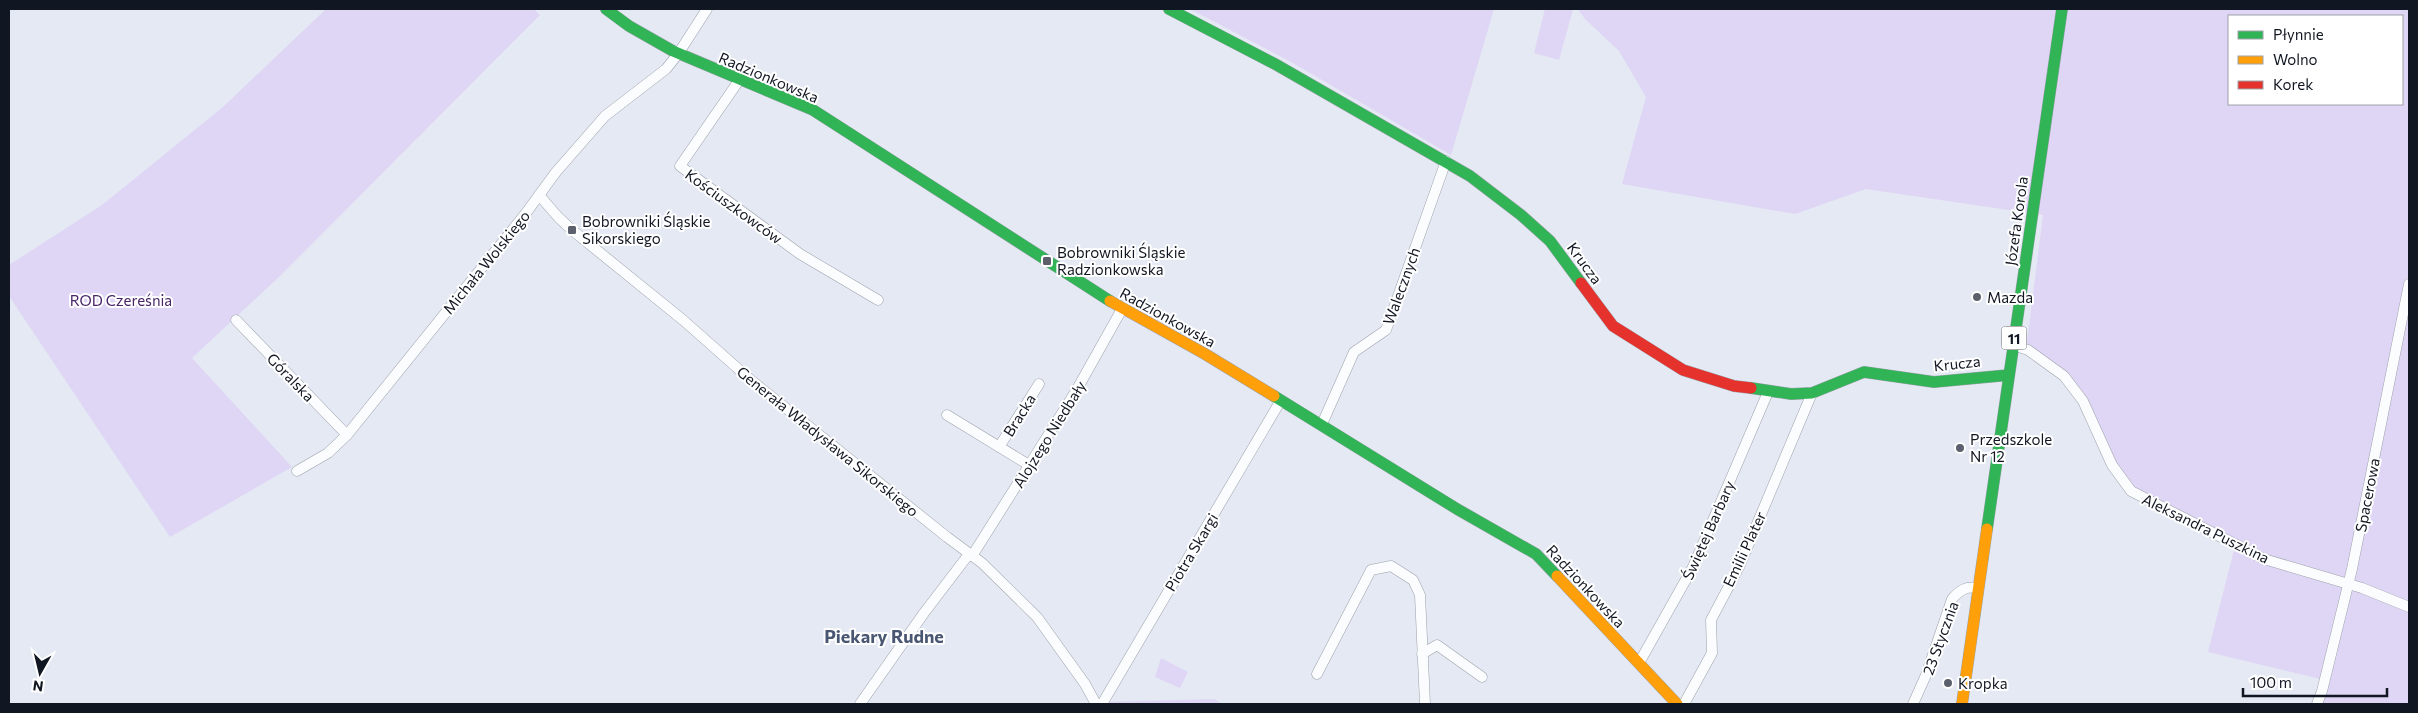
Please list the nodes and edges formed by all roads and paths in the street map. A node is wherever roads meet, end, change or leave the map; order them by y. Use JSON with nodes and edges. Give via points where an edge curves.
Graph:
{"nodes":[{"id":1,"x":606,"y":9,"type":"edge"},
{"id":2,"x":706,"y":9,"type":"edge"},
{"id":3,"x":1169,"y":9,"type":"edge"},
{"id":4,"x":2062,"y":9,"type":"edge"},
{"id":5,"x":678,"y":54,"type":"junction"},
{"id":6,"x":740,"y":79,"type":"junction"},
{"id":7,"x":1446,"y":161,"type":"junction"},
{"id":8,"x":539,"y":195,"type":"junction"},
{"id":9,"x":2409,"y":284,"type":"edge"},
{"id":10,"x":878,"y":300,"type":"dead end"},
{"id":11,"x":1122,"y":309,"type":"junction"},
{"id":12,"x":236,"y":320,"type":"dead end"},
{"id":13,"x":2013,"y":345,"type":"junction"},
{"id":14,"x":2009,"y":375,"type":"junction"},
{"id":15,"x":1039,"y":384,"type":"dead end"},
{"id":16,"x":1768,"y":392,"type":"junction"},
{"id":17,"x":1812,"y":393,"type":"junction"},
{"id":18,"x":1281,"y":400,"type":"junction"},
{"id":19,"x":947,"y":415,"type":"dead end"},
{"id":20,"x":1322,"y":424,"type":"junction"},
{"id":21,"x":347,"y":435,"type":"junction"},
{"id":22,"x":999,"y":447,"type":"junction"},
{"id":23,"x":1029,"y":465,"type":"junction"},
{"id":24,"x":297,"y":471,"type":"dead end"},
{"id":25,"x":971,"y":555,"type":"junction"},
{"id":26,"x":2349,"y":584,"type":"junction"},
{"id":27,"x":1978,"y":588,"type":"junction"},
{"id":28,"x":2409,"y":607,"type":"edge"},
{"id":29,"x":1422,"y":654,"type":"junction"},
{"id":30,"x":1638,"y":663,"type":"junction"},
{"id":31,"x":1317,"y":674,"type":"dead end"},
{"id":32,"x":1482,"y":676,"type":"dead end"},
{"id":33,"x":860,"y":704,"type":"edge"},
{"id":34,"x":1096,"y":704,"type":"edge"},
{"id":35,"x":1102,"y":704,"type":"edge"},
{"id":36,"x":1425,"y":704,"type":"edge"},
{"id":37,"x":1677,"y":704,"type":"edge"},
{"id":38,"x":1684,"y":704,"type":"edge"},
{"id":39,"x":1913,"y":704,"type":"edge"},
{"id":40,"x":1962,"y":704,"type":"edge"},
{"id":41,"x":2316,"y":704,"type":"edge"}],
"edges":[{"from":1,"to":5,"type":"main road","name":"Radzionkowska","via":[[631,28]]},
{"from":2,"to":5,"type":"street","name":"Michała Wolskiego"},
{"from":3,"to":7,"type":"main road","name":"Krucza","via":[[1275,64]]},
{"from":4,"to":13,"type":"main road","name":"Józefa Korola","number":"11"},
{"from":5,"to":6,"type":"main road","name":"Radzionkowska"},
{"from":5,"to":8,"type":"street","name":"Michała Wolskiego","via":[[666,69],[605,116]]},
{"from":6,"to":10,"type":"street","name":"Kościuszkowców","via":[[680,166],[800,254]]},
{"from":6,"to":11,"type":"main road","name":"Radzionkowska","via":[[785,97],[840,127]]},
{"from":7,"to":16,"type":"main road","name":"Krucza","via":[[1521,215],[1550,241],[1613,326],[1683,370]]},
{"from":7,"to":20,"type":"street","name":"Walecznych","via":[[1386,330],[1354,352]]},
{"from":8,"to":21,"type":"street","name":"Michała Wolskiego"},
{"from":8,"to":25,"type":"street","name":"Generała Władysława Sikorskiego","via":[[558,218],[752,381]]},
{"from":9,"to":26,"type":"street","name":"Spacerowa"},
{"from":11,"to":18,"type":"main road","name":"Radzionkowska"},
{"from":11,"to":23,"type":"street","name":"Alojzego Niedbały"},
{"from":12,"to":21,"type":"street","name":"Góralska"},
{"from":13,"to":14,"type":"main road","name":"Józefa Korola","number":"11"},
{"from":13,"to":26,"type":"street","name":"Aleksandra Puszkina","via":[[2028,350],[2064,376],[2083,401],[2112,465],[2132,491],[2264,559]]},
{"from":14,"to":17,"type":"main road","name":"Krucza","via":[[1992,374],[1934,382],[1864,372]]},
{"from":14,"to":27,"type":"main road","name":"Józefa Korola","number":"11"},
{"from":15,"to":22,"type":"street","name":"Bracka"},
{"from":16,"to":17,"type":"main road","name":"Krucza"},
{"from":16,"to":30,"type":"street","name":"Świętej Barbary","via":[[1693,567]]},
{"from":17,"to":38,"type":"street","name":"Emilii Plater","via":[[1739,567],[1711,620],[1712,654]]},
{"from":18,"to":20,"type":"main road","name":"Radzionkowska"},
{"from":18,"to":35,"type":"street","name":"Piotra Skargi"},
{"from":19,"to":22,"type":"street","name":"Bracka"},
{"from":20,"to":30,"type":"main road","name":"Radzionkowska","via":[[1457,509],[1536,554]]},
{"from":21,"to":24,"type":"street","name":"Michała Wolskiego","via":[[328,453]]},
{"from":22,"to":23,"type":"street","name":"Bracka"},
{"from":23,"to":25,"type":"street","name":"Alojzego Niedbały"},
{"from":25,"to":33,"type":"street","name":"Alojzego Niedbały","via":[[924,613]]},
{"from":25,"to":34,"type":"street","name":"Generała Władysława Sikorskiego","via":[[1006,584],[1037,618]]},
{"from":26,"to":28,"type":"street","name":"Aleksandra Puszkina"},
{"from":26,"to":41,"type":"street","name":"Spacerowa"},
{"from":27,"to":39,"type":"street","name":"23 Stycznia","via":[[1960,590],[1952,600]]},
{"from":27,"to":40,"type":"main road","name":"Józefa Korola","number":"11"},
{"from":29,"to":31,"type":"street","via":[[1420,594],[1413,580],[1391,566],[1371,570]]},
{"from":29,"to":32,"type":"street","via":[[1437,645]]},
{"from":29,"to":36,"type":"street"},
{"from":30,"to":37,"type":"main road","name":"Radzionkowska"}]}
